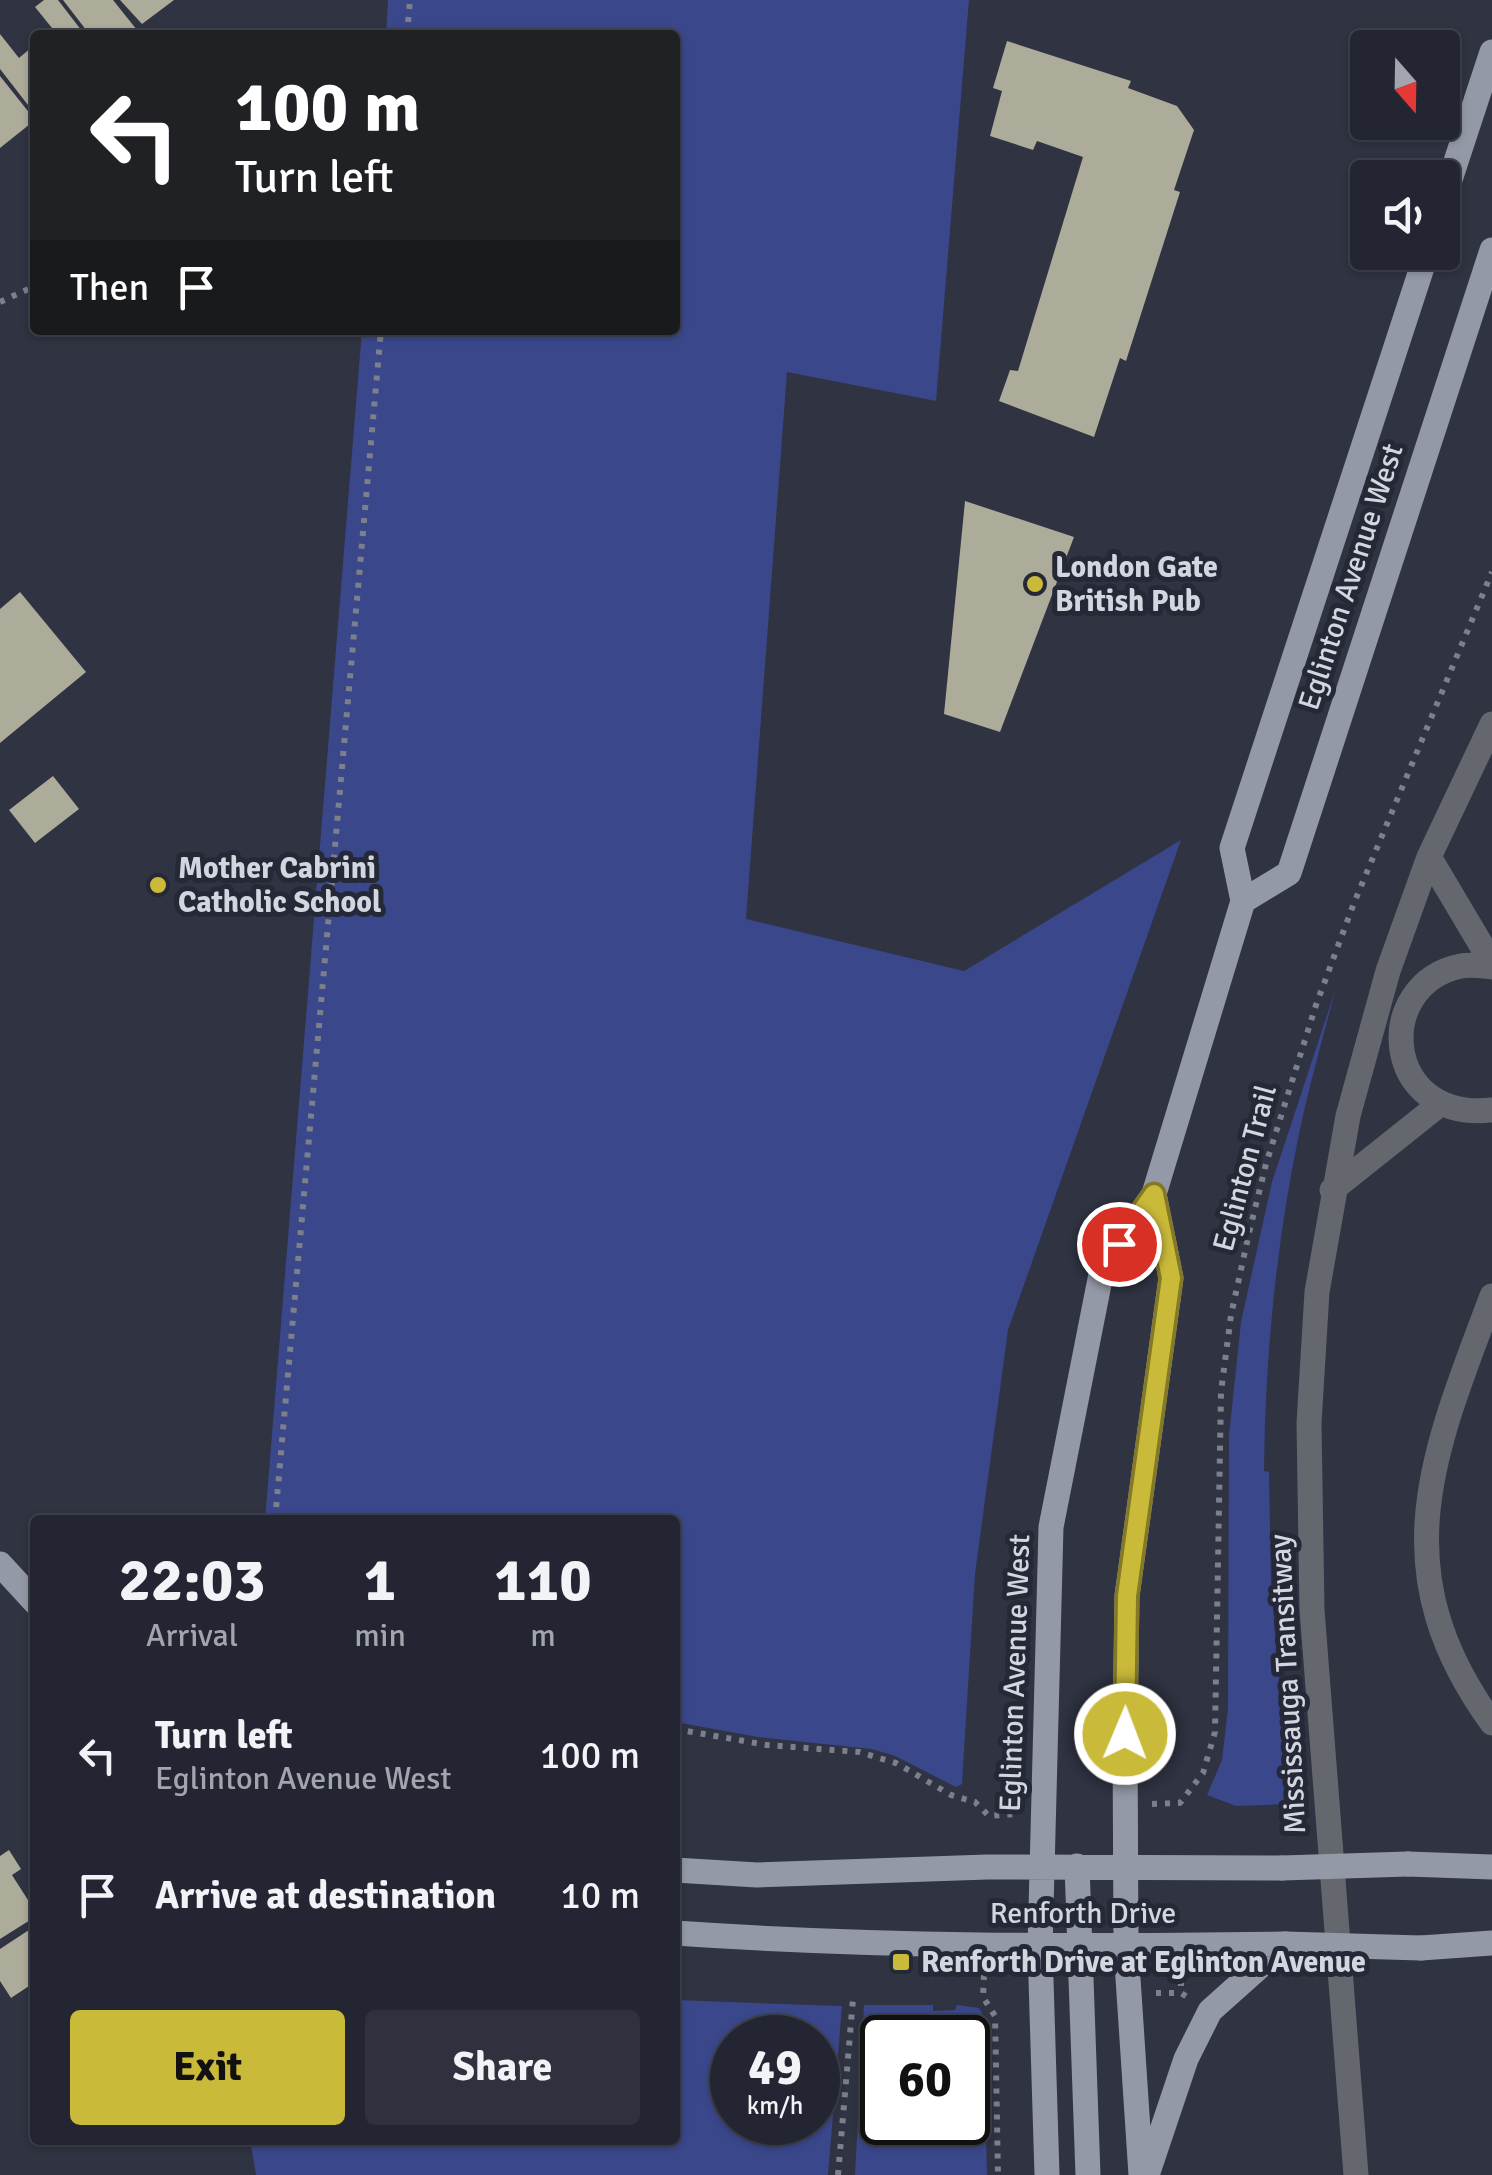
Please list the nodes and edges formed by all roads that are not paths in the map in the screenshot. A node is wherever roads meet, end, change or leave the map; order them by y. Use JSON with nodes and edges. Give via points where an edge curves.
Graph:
{"nodes":[{"id":1,"x":1492,"y":52,"type":"edge"},
{"id":2,"x":1456,"y":160,"type":"edge"},
{"id":3,"x":1492,"y":250,"type":"edge"},
{"id":4,"x":1420,"y":270,"type":"edge"},
{"id":5,"x":1492,"y":724,"type":"edge"},
{"id":6,"x":1429,"y":857,"type":"junction"},
{"id":7,"x":1243,"y":901,"type":"junction"},
{"id":8,"x":1492,"y":965,"type":"edge"},
{"id":9,"x":1388,"y":971,"type":"junction"},
{"id":10,"x":1408,"y":1003,"type":"junction"},
{"id":11,"x":1400,"y":1035,"type":"junction"},
{"id":12,"x":1365,"y":1047,"type":"junction"},
{"id":13,"x":1440,"y":1104,"type":"junction"},
{"id":14,"x":1492,"y":1110,"type":"edge"},
{"id":15,"x":1332,"y":1190,"type":"junction"},
{"id":16,"x":1154,"y":1194,"type":"junction"},
{"id":17,"x":1492,"y":1296,"type":"edge"},
{"id":18,"x":0,"y":1564,"type":"edge"},
{"id":19,"x":30,"y":1597,"type":"edge"},
{"id":20,"x":1492,"y":1723,"type":"edge"},
{"id":21,"x":1077,"y":1866,"type":"junction"},
{"id":22,"x":1127,"y":1866,"type":"junction"},
{"id":23,"x":1042,"y":1867,"type":"junction"},
{"id":24,"x":1492,"y":1867,"type":"edge"},
{"id":25,"x":680,"y":1870,"type":"edge"},
{"id":26,"x":680,"y":1933,"type":"edge"},
{"id":27,"x":1492,"y":1943,"type":"edge"},
{"id":28,"x":1286,"y":1944,"type":"junction"},
{"id":29,"x":1040,"y":1947,"type":"junction"},
{"id":30,"x":1080,"y":1948,"type":"junction"},
{"id":31,"x":1126,"y":1948,"type":"junction"},
{"id":32,"x":1048,"y":2175,"type":"edge"},
{"id":33,"x":1088,"y":2175,"type":"edge"},
{"id":34,"x":1144,"y":2175,"type":"edge"},
{"id":35,"x":1356,"y":2175,"type":"edge"}],
"edges":[{"from":1,"to":2,"type":"main road"},
{"from":3,"to":7,"type":"main road","name":"Eglinton Avenue West","via":[[1288,873]]},
{"from":4,"to":7,"type":"main road","name":"Eglinton Avenue West","via":[[1232,848]]},
{"from":5,"to":6,"type":"lane","name":"Mississauga Transitway"},
{"from":6,"to":8,"type":"lane"},
{"from":6,"to":9,"type":"lane","name":"Mississauga Transitway"},
{"from":7,"to":16,"type":"main road","name":"Eglinton Avenue West"},
{"from":8,"to":10,"type":"lane","via":[[1461,966],[1431,978]]},
{"from":9,"to":10,"type":"lane"},
{"from":9,"to":12,"type":"lane","name":"Mississauga Transitway"},
{"from":10,"to":11,"type":"lane"},
{"from":11,"to":12,"type":"lane"},
{"from":11,"to":13,"type":"lane","via":[[1404,1063],[1418,1087]]},
{"from":12,"to":15,"type":"lane","name":"Mississauga Transitway"},
{"from":13,"to":14,"type":"lane","via":[[1468,1113]]},
{"from":13,"to":15,"type":"lane"},
{"from":15,"to":35,"type":"lane","name":"Mississauga Transitway","via":[[1309,1423],[1312,1610]]},
{"from":16,"to":22,"type":"main road","name":"Eglinton Avenue West","via":[[1171,1278],[1127,1596]]},
{"from":16,"to":23,"type":"main road","name":"Eglinton Avenue West","via":[[1102,1269],[1051,1527]]},
{"from":17,"to":20,"type":"lane","via":[[1436,1458],[1427,1572],[1446,1644]]},
{"from":18,"to":19,"type":"main road"},
{"from":21,"to":22,"type":"main road","name":"Renforth Drive"},
{"from":21,"to":23,"type":"main road","name":"Renforth Drive"},
{"from":21,"to":30,"type":"main road"},
{"from":22,"to":24,"type":"main road","name":"Renforth Drive","bridge":true},
{"from":22,"to":31,"type":"main road","name":"Eglinton Avenue West"},
{"from":23,"to":25,"type":"main road","name":"Renforth Drive","via":[[757,1875]]},
{"from":23,"to":29,"type":"main road","name":"Eglinton Avenue West"},
{"from":26,"to":29,"type":"main road","name":"Renforth Drive"},
{"from":27,"to":28,"type":"main road","name":"Renforth Drive","bridge":true},
{"from":28,"to":31,"type":"main road","name":"Renforth Drive"},
{"from":28,"to":34,"type":"main road","via":[[1210,2012]]},
{"from":29,"to":30,"type":"main road","name":"Renforth Drive"},
{"from":29,"to":32,"type":"main road","name":"Eglinton Avenue West"},
{"from":30,"to":31,"type":"main road","name":"Renforth Drive"},
{"from":30,"to":33,"type":"main road"},
{"from":31,"to":34,"type":"main road","name":"Eglinton Avenue West"}]}
